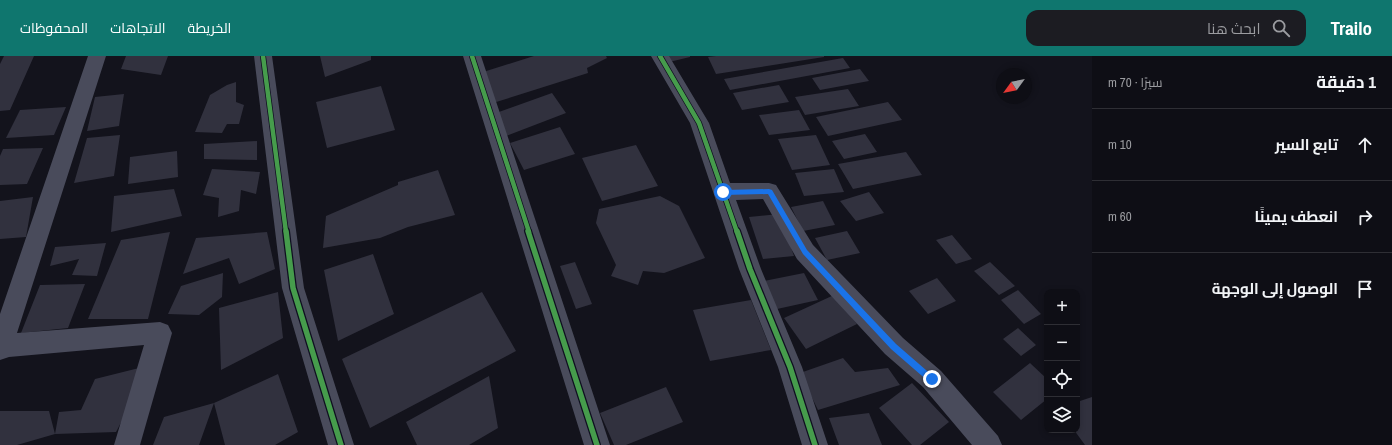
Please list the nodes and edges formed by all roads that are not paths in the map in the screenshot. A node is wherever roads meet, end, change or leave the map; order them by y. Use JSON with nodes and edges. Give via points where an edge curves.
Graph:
{"nodes":[{"id":1,"x":97,"y":56,"type":"edge"},
{"id":2,"x":263,"y":56,"type":"edge"},
{"id":3,"x":472,"y":56,"type":"edge"},
{"id":4,"x":660,"y":56,"type":"edge"},
{"id":5,"x":723,"y":192,"type":"junction"},
{"id":6,"x":0,"y":347,"type":"edge"},
{"id":7,"x":127,"y":445,"type":"edge"},
{"id":8,"x":341,"y":445,"type":"edge"},
{"id":9,"x":597,"y":445,"type":"edge"},
{"id":10,"x":815,"y":445,"type":"edge"},
{"id":11,"x":989,"y":445,"type":"edge"}],
"edges":[{"from":1,"to":6,"type":"street"},
{"from":2,"to":8,"type":"street","via":[[293,288]]},
{"from":3,"to":9,"type":"street"},
{"from":4,"to":5,"type":"street","via":[[699,123]]},
{"from":5,"to":10,"type":"street","via":[[750,269],[790,367]]},
{"from":5,"to":11,"type":"street","via":[[769,191],[805,252],[894,346],[932,379]]},
{"from":6,"to":7,"type":"street","via":[[160,333]]}]}
